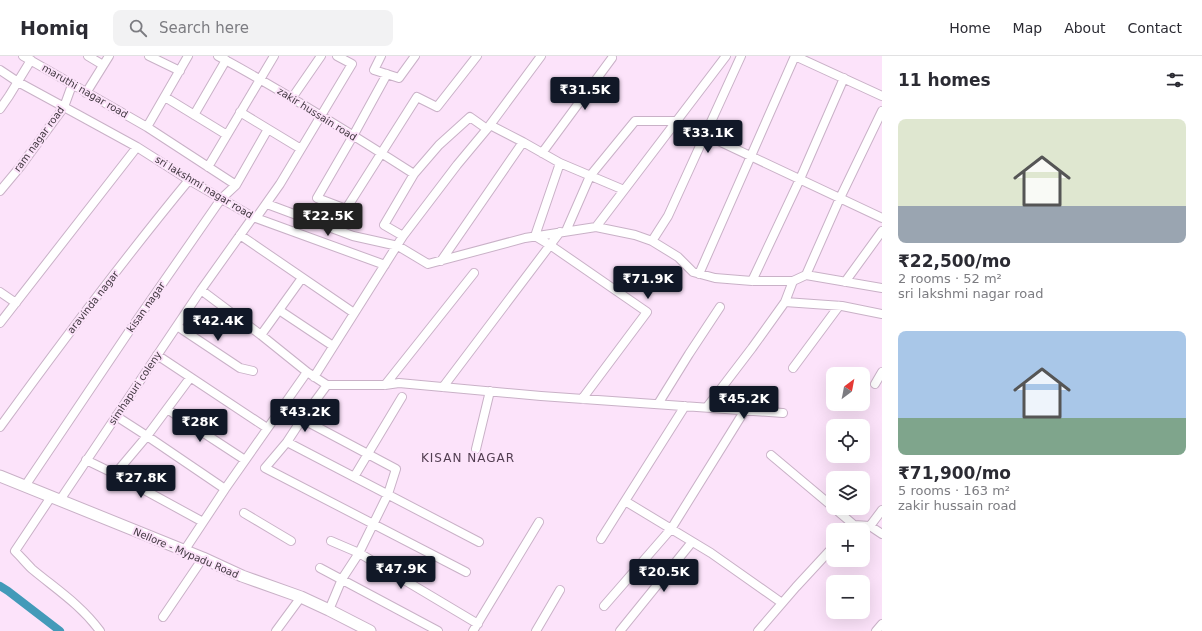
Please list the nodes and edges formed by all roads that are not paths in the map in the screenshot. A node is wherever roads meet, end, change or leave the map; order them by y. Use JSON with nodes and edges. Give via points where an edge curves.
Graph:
{"nodes":[{"id":1,"x":88,"y":56,"type":"edge"},
{"id":2,"x":109,"y":56,"type":"edge"},
{"id":3,"x":149,"y":56,"type":"edge"},
{"id":4,"x":188,"y":56,"type":"edge"},
{"id":5,"x":274,"y":56,"type":"edge"},
{"id":6,"x":321,"y":56,"type":"edge"},
{"id":7,"x":381,"y":56,"type":"edge"},
{"id":8,"x":415,"y":56,"type":"edge"},
{"id":9,"x":477,"y":56,"type":"edge"},
{"id":10,"x":541,"y":56,"type":"edge"},
{"id":11,"x":726,"y":56,"type":"edge"},
{"id":12,"x":741,"y":56,"type":"edge"},
{"id":13,"x":795,"y":56,"type":"edge"},
{"id":14,"x":25,"y":57,"type":"edge"},
{"id":15,"x":341,"y":57,"type":"edge"},
{"id":16,"x":222,"y":58,"type":"edge"},
{"id":17,"x":612,"y":58,"type":"dead end"},
{"id":18,"x":103,"y":65,"type":"junction"},
{"id":19,"x":0,"y":70,"type":"edge"},
{"id":20,"x":180,"y":71,"type":"junction"},
{"id":21,"x":387,"y":74,"type":"junction"},
{"id":22,"x":844,"y":78,"type":"junction"},
{"id":23,"x":261,"y":79,"type":"junction"},
{"id":24,"x":18,"y":82,"type":"junction"},
{"id":25,"x":72,"y":85,"type":"junction"},
{"id":26,"x":86,"y":93,"type":"junction"},
{"id":27,"x":882,"y":96,"type":"edge"},
{"id":28,"x":165,"y":97,"type":"junction"},
{"id":29,"x":292,"y":98,"type":"junction"},
{"id":30,"x":64,"y":106,"type":"junction"},
{"id":31,"x":0,"y":109,"type":"edge"},
{"id":32,"x":882,"y":111,"type":"edge"},
{"id":33,"x":240,"y":112,"type":"junction"},
{"id":34,"x":194,"y":115,"type":"junction"},
{"id":35,"x":322,"y":116,"type":"junction"},
{"id":36,"x":676,"y":121,"type":"junction"},
{"id":37,"x":147,"y":127,"type":"junction"},
{"id":38,"x":488,"y":127,"type":"junction"},
{"id":39,"x":268,"y":129,"type":"junction"},
{"id":40,"x":227,"y":135,"type":"junction"},
{"id":41,"x":706,"y":135,"type":"junction"},
{"id":42,"x":353,"y":136,"type":"junction"},
{"id":43,"x":523,"y":142,"type":"junction"},
{"id":44,"x":137,"y":147,"type":"junction"},
{"id":45,"x":301,"y":149,"type":"junction"},
{"id":46,"x":381,"y":153,"type":"junction"},
{"id":47,"x":542,"y":153,"type":"junction"},
{"id":48,"x":751,"y":156,"type":"junction"},
{"id":49,"x":560,"y":163,"type":"junction"},
{"id":50,"x":208,"y":167,"type":"junction"},
{"id":51,"x":414,"y":174,"type":"junction"},
{"id":52,"x":590,"y":176,"type":"junction"},
{"id":53,"x":800,"y":179,"type":"junction"},
{"id":54,"x":189,"y":180,"type":"junction"},
{"id":55,"x":236,"y":184,"type":"junction"},
{"id":56,"x":624,"y":190,"type":"junction"},
{"id":57,"x":0,"y":191,"type":"edge"},
{"id":58,"x":840,"y":198,"type":"junction"},
{"id":59,"x":221,"y":200,"type":"junction"},
{"id":60,"x":267,"y":204,"type":"junction"},
{"id":61,"x":881,"y":216,"type":"edge"},
{"id":62,"x":254,"y":218,"type":"junction"},
{"id":63,"x":596,"y":227,"type":"junction"},
{"id":64,"x":882,"y":231,"type":"edge"},
{"id":65,"x":563,"y":232,"type":"junction"},
{"id":66,"x":240,"y":235,"type":"junction"},
{"id":67,"x":403,"y":236,"type":"junction"},
{"id":68,"x":535,"y":236,"type":"junction"},
{"id":69,"x":652,"y":241,"type":"junction"},
{"id":70,"x":550,"y":245,"type":"junction"},
{"id":71,"x":398,"y":246,"type":"junction"},
{"id":72,"x":441,"y":261,"type":"junction"},
{"id":73,"x":385,"y":265,"type":"junction"},
{"id":74,"x":474,"y":273,"type":"dead end"},
{"id":75,"x":699,"y":274,"type":"junction"},
{"id":76,"x":806,"y":275,"type":"junction"},
{"id":77,"x":302,"y":278,"type":"junction"},
{"id":78,"x":752,"y":281,"type":"junction"},
{"id":79,"x":793,"y":281,"type":"junction"},
{"id":80,"x":845,"y":282,"type":"junction"},
{"id":81,"x":882,"y":288,"type":"edge"},
{"id":82,"x":201,"y":290,"type":"junction"},
{"id":83,"x":0,"y":292,"type":"edge"},
{"id":84,"x":785,"y":302,"type":"junction"},
{"id":85,"x":16,"y":303,"type":"junction"},
{"id":86,"x":838,"y":306,"type":"junction"},
{"id":87,"x":720,"y":307,"type":"dead end"},
{"id":88,"x":279,"y":310,"type":"junction"},
{"id":89,"x":354,"y":313,"type":"junction"},
{"id":90,"x":882,"y":314,"type":"edge"},
{"id":91,"x":0,"y":323,"type":"edge"},
{"id":92,"x":177,"y":326,"type":"junction"},
{"id":93,"x":261,"y":334,"type":"junction"},
{"id":94,"x":333,"y":346,"type":"junction"},
{"id":95,"x":157,"y":356,"type":"junction"},
{"id":96,"x":794,"y":368,"type":"dead end"},
{"id":97,"x":253,"y":371,"type":"dead end"},
{"id":98,"x":882,"y":372,"type":"edge"},
{"id":99,"x":310,"y":374,"type":"junction"},
{"id":100,"x":190,"y":378,"type":"junction"},
{"id":101,"x":385,"y":384,"type":"junction"},
{"id":102,"x":875,"y":384,"type":"dead end"},
{"id":103,"x":327,"y":385,"type":"junction"},
{"id":104,"x":443,"y":387,"type":"junction"},
{"id":105,"x":490,"y":391,"type":"junction"},
{"id":106,"x":402,"y":397,"type":"dead end"},
{"id":107,"x":582,"y":399,"type":"junction"},
{"id":108,"x":658,"y":404,"type":"junction"},
{"id":109,"x":685,"y":406,"type":"junction"},
{"id":110,"x":707,"y":408,"type":"junction"},
{"id":111,"x":167,"y":409,"type":"junction"},
{"id":112,"x":745,"y":410,"type":"junction"},
{"id":113,"x":783,"y":413,"type":"dead end"},
{"id":114,"x":116,"y":416,"type":"junction"},
{"id":115,"x":302,"y":419,"type":"junction"},
{"id":116,"x":0,"y":427,"type":"edge"},
{"id":117,"x":267,"y":428,"type":"junction"},
{"id":118,"x":147,"y":436,"type":"junction"},
{"id":119,"x":287,"y":442,"type":"junction"},
{"id":120,"x":476,"y":449,"type":"dead end"},
{"id":121,"x":367,"y":454,"type":"junction"},
{"id":122,"x":771,"y":455,"type":"dead end"},
{"id":123,"x":86,"y":460,"type":"junction"},
{"id":124,"x":245,"y":460,"type":"junction"},
{"id":125,"x":116,"y":474,"type":"junction"},
{"id":126,"x":0,"y":476,"type":"edge"},
{"id":127,"x":354,"y":477,"type":"junction"},
{"id":128,"x":25,"y":486,"type":"junction"},
{"id":129,"x":225,"y":489,"type":"junction"},
{"id":130,"x":388,"y":494,"type":"junction"},
{"id":131,"x":55,"y":499,"type":"junction"},
{"id":132,"x":625,"y":501,"type":"junction"},
{"id":133,"x":826,"y":501,"type":"edge"},
{"id":134,"x":882,"y":510,"type":"edge"},
{"id":135,"x":244,"y":513,"type":"dead end"},
{"id":136,"x":840,"y":515,"type":"edge"},
{"id":137,"x":204,"y":522,"type":"junction"},
{"id":138,"x":539,"y":522,"type":"dead end"},
{"id":139,"x":847,"y":523,"type":"edge"},
{"id":140,"x":372,"y":524,"type":"junction"},
{"id":141,"x":870,"y":526,"type":"joint"},
{"id":142,"x":671,"y":529,"type":"junction"},
{"id":143,"x":882,"y":534,"type":"edge"},
{"id":144,"x":601,"y":539,"type":"dead end"},
{"id":145,"x":291,"y":541,"type":"dead end"},
{"id":146,"x":331,"y":541,"type":"dead end"},
{"id":147,"x":479,"y":542,"type":"dead end"},
{"id":148,"x":692,"y":542,"type":"junction"},
{"id":149,"x":184,"y":551,"type":"junction"},
{"id":150,"x":358,"y":553,"type":"junction"},
{"id":151,"x":826,"y":555,"type":"edge"},
{"id":152,"x":203,"y":558,"type":"junction"},
{"id":153,"x":320,"y":568,"type":"dead end"},
{"id":154,"x":466,"y":572,"type":"dead end"},
{"id":155,"x":342,"y":579,"type":"junction"},
{"id":156,"x":560,"y":590,"type":"dead end"},
{"id":157,"x":301,"y":597,"type":"junction"},
{"id":158,"x":782,"y":603,"type":"junction"},
{"id":159,"x":604,"y":606,"type":"dead end"},
{"id":160,"x":329,"y":610,"type":"junction"},
{"id":161,"x":163,"y":617,"type":"dead end"},
{"id":162,"x":882,"y":624,"type":"edge"},
{"id":163,"x":476,"y":627,"type":"edge"},
{"id":164,"x":100,"y":631,"type":"edge"},
{"id":165,"x":276,"y":631,"type":"edge"},
{"id":166,"x":370,"y":631,"type":"edge"},
{"id":167,"x":438,"y":631,"type":"edge"},
{"id":168,"x":536,"y":631,"type":"edge"},
{"id":169,"x":620,"y":631,"type":"edge"},
{"id":170,"x":758,"y":631,"type":"edge"},
{"id":171,"x":876,"y":631,"type":"edge"}],
"edges":[{"from":1,"to":18,"type":"street"},
{"from":2,"to":18,"type":"street"},
{"from":3,"to":20,"type":"street"},
{"from":4,"to":20,"type":"street"},
{"from":5,"to":23,"type":"street"},
{"from":6,"to":29,"type":"street"},
{"from":7,"to":21,"type":"street","via":[[374,70]]},
{"from":8,"to":21,"type":"street","via":[[399,78]]},
{"from":9,"to":46,"type":"street","via":[[437,107],[417,97]]},
{"from":10,"to":38,"type":"street"},
{"from":11,"to":36,"type":"street"},
{"from":12,"to":41,"type":"street"},
{"from":13,"to":22,"type":"street"},
{"from":13,"to":48,"type":"street"},
{"from":14,"to":24,"type":"street"},
{"from":14,"to":25,"type":"street","name":"maruthi nagar road"},
{"from":15,"to":35,"type":"street","name":"simhapuri coleny","via":[[352,64]]},
{"from":16,"to":23,"type":"street","name":"zakir hussain road"},
{"from":16,"to":34,"type":"street"},
{"from":17,"to":47,"type":"street"},
{"from":18,"to":26,"type":"street"},
{"from":19,"to":24,"type":"street","name":"sri lakshmi nagar road"},
{"from":20,"to":28,"type":"street"},
{"from":21,"to":42,"type":"street"},
{"from":22,"to":27,"type":"street"},
{"from":22,"to":53,"type":"street"},
{"from":23,"to":29,"type":"street","name":"zakir hussain road"},
{"from":23,"to":33,"type":"street"},
{"from":24,"to":30,"type":"street","name":"sri lakshmi nagar road"},
{"from":24,"to":31,"type":"street"},
{"from":25,"to":26,"type":"street","name":"maruthi nagar road"},
{"from":25,"to":30,"type":"street","name":"ram nagar road"},
{"from":26,"to":37,"type":"street","name":"maruthi nagar road"},
{"from":28,"to":34,"type":"street"},
{"from":28,"to":37,"type":"street"},
{"from":29,"to":35,"type":"street","name":"zakir hussain road"},
{"from":30,"to":44,"type":"street","name":"sri lakshmi nagar road"},
{"from":30,"to":57,"type":"street","name":"ram nagar road"},
{"from":32,"to":58,"type":"street"},
{"from":33,"to":39,"type":"street"},
{"from":33,"to":40,"type":"street"},
{"from":34,"to":40,"type":"street"},
{"from":35,"to":42,"type":"street","name":"zakir hussain road"},
{"from":35,"to":45,"type":"street","name":"simhapuri coleny"},
{"from":36,"to":41,"type":"street"},
{"from":36,"to":52,"type":"street","via":[[635,121]]},
{"from":36,"to":56,"type":"street"},
{"from":37,"to":50,"type":"street","name":"maruthi nagar road"},
{"from":38,"to":43,"type":"street"},
{"from":38,"to":51,"type":"street","via":[[470,117],[439,145]]},
{"from":38,"to":67,"type":"street"},
{"from":39,"to":45,"type":"street"},
{"from":39,"to":55,"type":"street","name":"kisan nagar"},
{"from":40,"to":50,"type":"street"},
{"from":41,"to":48,"type":"street"},
{"from":41,"to":69,"type":"street","via":[[668,216]]},
{"from":42,"to":46,"type":"street","name":"zakir hussain road"},
{"from":42,"to":46,"type":"street","via":[[317,198],[346,209]]},
{"from":43,"to":47,"type":"street"},
{"from":43,"to":72,"type":"street"},
{"from":44,"to":54,"type":"street","name":"sri lakshmi nagar road"},
{"from":44,"to":85,"type":"street"},
{"from":45,"to":60,"type":"street","name":"simhapuri coleny"},
{"from":46,"to":51,"type":"street","name":"zakir hussain road"},
{"from":47,"to":49,"type":"street"},
{"from":48,"to":53,"type":"street"},
{"from":48,"to":75,"type":"street"},
{"from":49,"to":52,"type":"street"},
{"from":49,"to":68,"type":"street"},
{"from":50,"to":55,"type":"street","name":"maruthi nagar road"},
{"from":51,"to":67,"type":"street","via":[[384,225]]},
{"from":52,"to":56,"type":"street"},
{"from":52,"to":65,"type":"street"},
{"from":53,"to":58,"type":"street"},
{"from":53,"to":78,"type":"street"},
{"from":54,"to":59,"type":"street","name":"sri lakshmi nagar road"},
{"from":54,"to":116,"type":"street","name":"aravinda nagar","via":[[62,342]]},
{"from":55,"to":59,"type":"street","name":"kisan nagar"},
{"from":56,"to":63,"type":"street"},
{"from":58,"to":61,"type":"street"},
{"from":58,"to":76,"type":"street"},
{"from":59,"to":62,"type":"street","name":"sri lakshmi nagar road"},
{"from":59,"to":128,"type":"street","name":"kisan nagar"},
{"from":60,"to":62,"type":"street","name":"simhapuri coleny"},
{"from":60,"to":71,"type":"street","via":[[353,236]]},
{"from":62,"to":66,"type":"street","name":"simhapuri coleny"},
{"from":62,"to":73,"type":"street","name":"sri lakshmi nagar road"},
{"from":63,"to":65,"type":"street"},
{"from":63,"to":69,"type":"street","via":[[635,234]]},
{"from":64,"to":80,"type":"street"},
{"from":65,"to":68,"type":"street"},
{"from":65,"to":70,"type":"street"},
{"from":66,"to":77,"type":"street"},
{"from":66,"to":82,"type":"street","name":"simhapuri coleny"},
{"from":67,"to":71,"type":"street"},
{"from":68,"to":70,"type":"street"},
{"from":68,"to":72,"type":"street"},
{"from":69,"to":75,"type":"street"},
{"from":70,"to":104,"type":"street"},
{"from":70,"to":107,"type":"street","via":[[647,312]]},
{"from":71,"to":72,"type":"street","via":[[428,264]]},
{"from":71,"to":73,"type":"street"},
{"from":73,"to":89,"type":"street"},
{"from":74,"to":101,"type":"street"},
{"from":75,"to":78,"type":"street"},
{"from":76,"to":79,"type":"street"},
{"from":76,"to":80,"type":"street"},
{"from":77,"to":88,"type":"street"},
{"from":77,"to":89,"type":"street"},
{"from":78,"to":79,"type":"street"},
{"from":79,"to":84,"type":"street"},
{"from":80,"to":81,"type":"street"},
{"from":82,"to":92,"type":"street","name":"simhapuri coleny"},
{"from":82,"to":93,"type":"street"},
{"from":83,"to":85,"type":"street"},
{"from":84,"to":86,"type":"street"},
{"from":84,"to":110,"type":"street"},
{"from":85,"to":91,"type":"street"},
{"from":86,"to":90,"type":"street"},
{"from":86,"to":96,"type":"street"},
{"from":87,"to":108,"type":"street"},
{"from":88,"to":93,"type":"street"},
{"from":88,"to":94,"type":"street"},
{"from":89,"to":94,"type":"street"},
{"from":92,"to":95,"type":"street","name":"simhapuri coleny"},
{"from":92,"to":97,"type":"street","via":[[240,368]]},
{"from":93,"to":99,"type":"street"},
{"from":94,"to":99,"type":"street"},
{"from":95,"to":100,"type":"street"},
{"from":95,"to":114,"type":"street","name":"simhapuri coleny"},
{"from":98,"to":102,"type":"street"},
{"from":99,"to":103,"type":"street"},
{"from":99,"to":117,"type":"street"},
{"from":100,"to":111,"type":"street"},
{"from":100,"to":117,"type":"street"},
{"from":101,"to":103,"type":"street"},
{"from":101,"to":104,"type":"street"},
{"from":103,"to":115,"type":"street"},
{"from":104,"to":105,"type":"street"},
{"from":105,"to":107,"type":"street"},
{"from":105,"to":120,"type":"street"},
{"from":106,"to":121,"type":"street"},
{"from":107,"to":108,"type":"street"},
{"from":108,"to":109,"type":"street"},
{"from":109,"to":110,"type":"street"},
{"from":109,"to":132,"type":"street"},
{"from":110,"to":112,"type":"street"},
{"from":111,"to":118,"type":"street"},
{"from":111,"to":124,"type":"street"},
{"from":112,"to":113,"type":"street"},
{"from":112,"to":142,"type":"street"},
{"from":114,"to":118,"type":"street"},
{"from":114,"to":123,"type":"street","name":"simhapuri coleny"},
{"from":115,"to":119,"type":"street"},
{"from":115,"to":121,"type":"street"},
{"from":117,"to":124,"type":"street"},
{"from":118,"to":125,"type":"street"},
{"from":118,"to":129,"type":"street"},
{"from":119,"to":127,"type":"street"},
{"from":119,"to":140,"type":"street","via":[[265,468]]},
{"from":121,"to":127,"type":"street"},
{"from":121,"to":130,"type":"street","via":[[396,469]]},
{"from":122,"to":133,"type":"street"},
{"from":123,"to":125,"type":"street"},
{"from":123,"to":131,"type":"street","name":"simhapuri coleny"},
{"from":124,"to":129,"type":"street"},
{"from":125,"to":137,"type":"street"},
{"from":126,"to":128,"type":"main road","name":"Nellore - Mypadu Road"},
{"from":127,"to":130,"type":"street"},
{"from":128,"to":131,"type":"main road","name":"Nellore - Mypadu Road"},
{"from":129,"to":137,"type":"street"},
{"from":130,"to":140,"type":"street"},
{"from":130,"to":147,"type":"street"},
{"from":131,"to":149,"type":"main road","name":"Nellore - Mypadu Road"},
{"from":131,"to":164,"type":"street","name":"simhapuri coleny","via":[[15,551],[78,605]]},
{"from":132,"to":142,"type":"street"},
{"from":132,"to":144,"type":"street"},
{"from":134,"to":141,"type":"street"},
{"from":135,"to":145,"type":"street"},
{"from":136,"to":139,"type":"street"},
{"from":137,"to":149,"type":"street"},
{"from":138,"to":163,"type":"street"},
{"from":140,"to":150,"type":"street"},
{"from":140,"to":154,"type":"street"},
{"from":141,"to":143,"type":"street"},
{"from":142,"to":148,"type":"street"},
{"from":142,"to":159,"type":"street"},
{"from":146,"to":150,"type":"street"},
{"from":148,"to":158,"type":"street"},
{"from":148,"to":169,"type":"street"},
{"from":149,"to":152,"type":"main road","name":"Nellore - Mypadu Road"},
{"from":150,"to":155,"type":"street"},
{"from":150,"to":163,"type":"street"},
{"from":151,"to":158,"type":"street"},
{"from":152,"to":157,"type":"main road","name":"Nellore - Mypadu Road","via":[[242,576]]},
{"from":152,"to":161,"type":"street"},
{"from":153,"to":155,"type":"street"},
{"from":155,"to":160,"type":"street"},
{"from":155,"to":167,"type":"street"},
{"from":156,"to":168,"type":"street"},
{"from":157,"to":160,"type":"main road","name":"Nellore - Mypadu Road"},
{"from":157,"to":165,"type":"street"},
{"from":158,"to":170,"type":"street"},
{"from":160,"to":166,"type":"main road","name":"Nellore - Mypadu Road"},
{"from":162,"to":171,"type":"street"}]}
